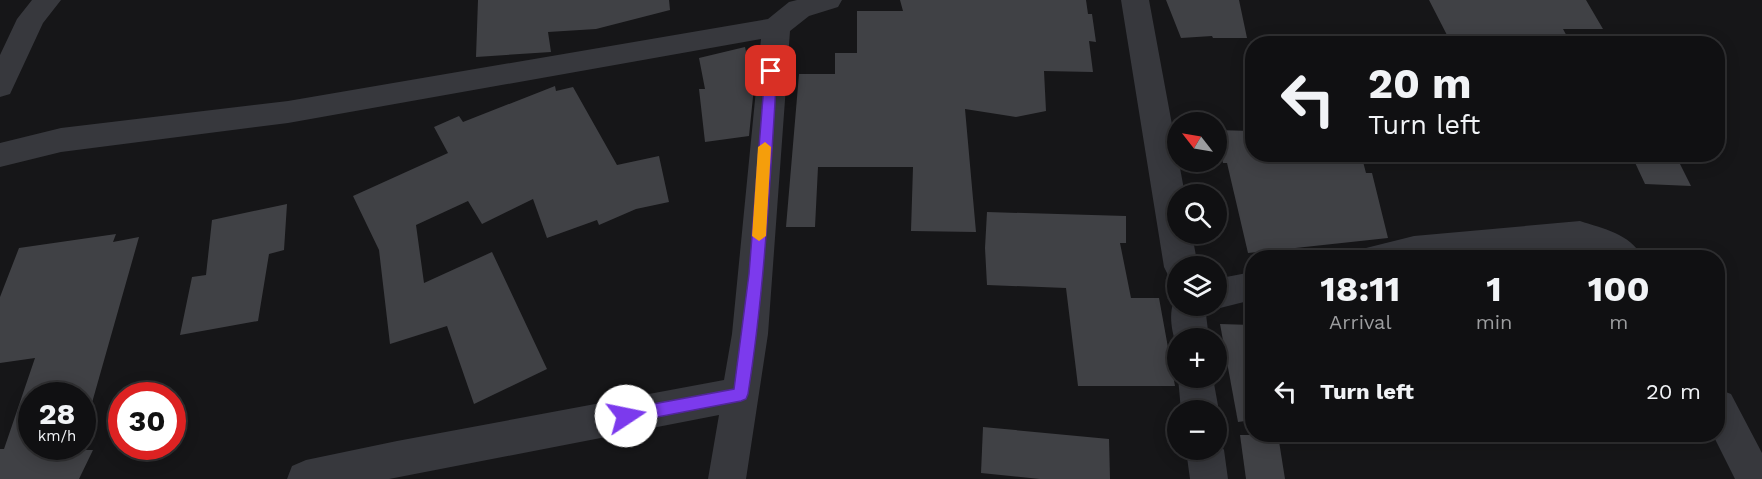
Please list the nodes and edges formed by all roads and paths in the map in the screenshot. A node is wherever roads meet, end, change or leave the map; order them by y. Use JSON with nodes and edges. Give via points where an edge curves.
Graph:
{"nodes":[{"id":1,"x":47,"y":0,"type":"edge"},
{"id":2,"x":828,"y":0,"type":"edge"},
{"id":3,"x":1136,"y":0,"type":"edge"},
{"id":4,"x":792,"y":12,"type":"edge"},
{"id":5,"x":0,"y":86,"type":"edge"},
{"id":6,"x":0,"y":155,"type":"edge"},
{"id":7,"x":1414,"y":250,"type":"edge"},
{"id":8,"x":1617,"y":250,"type":"edge"},
{"id":9,"x":1179,"y":256,"type":"edge"},
{"id":10,"x":1245,"y":288,"type":"edge"},
{"id":11,"x":1227,"y":292,"type":"edge"},
{"id":12,"x":741,"y":394,"type":"junction"},
{"id":13,"x":1725,"y":420,"type":"edge"},
{"id":14,"x":1207,"y":460,"type":"edge"},
{"id":15,"x":306,"y":479,"type":"edge"},
{"id":16,"x":727,"y":479,"type":"edge"},
{"id":17,"x":1209,"y":479,"type":"edge"},
{"id":18,"x":1755,"y":479,"type":"edge"}],
"edges":[{"from":1,"to":5,"type":"street","via":[[31,19]]},
{"from":2,"to":4,"type":"street"},
{"from":3,"to":9,"type":"street"},
{"from":4,"to":6,"type":"street","via":[[288,112],[61,140]]},
{"from":4,"to":12,"type":"street"},
{"from":7,"to":8,"type":"street","via":[[1580,234]]},
{"from":10,"to":11,"type":"street"},
{"from":12,"to":15,"type":"street"},
{"from":12,"to":16,"type":"street"},
{"from":13,"to":18,"type":"street"},
{"from":14,"to":17,"type":"street"}]}
